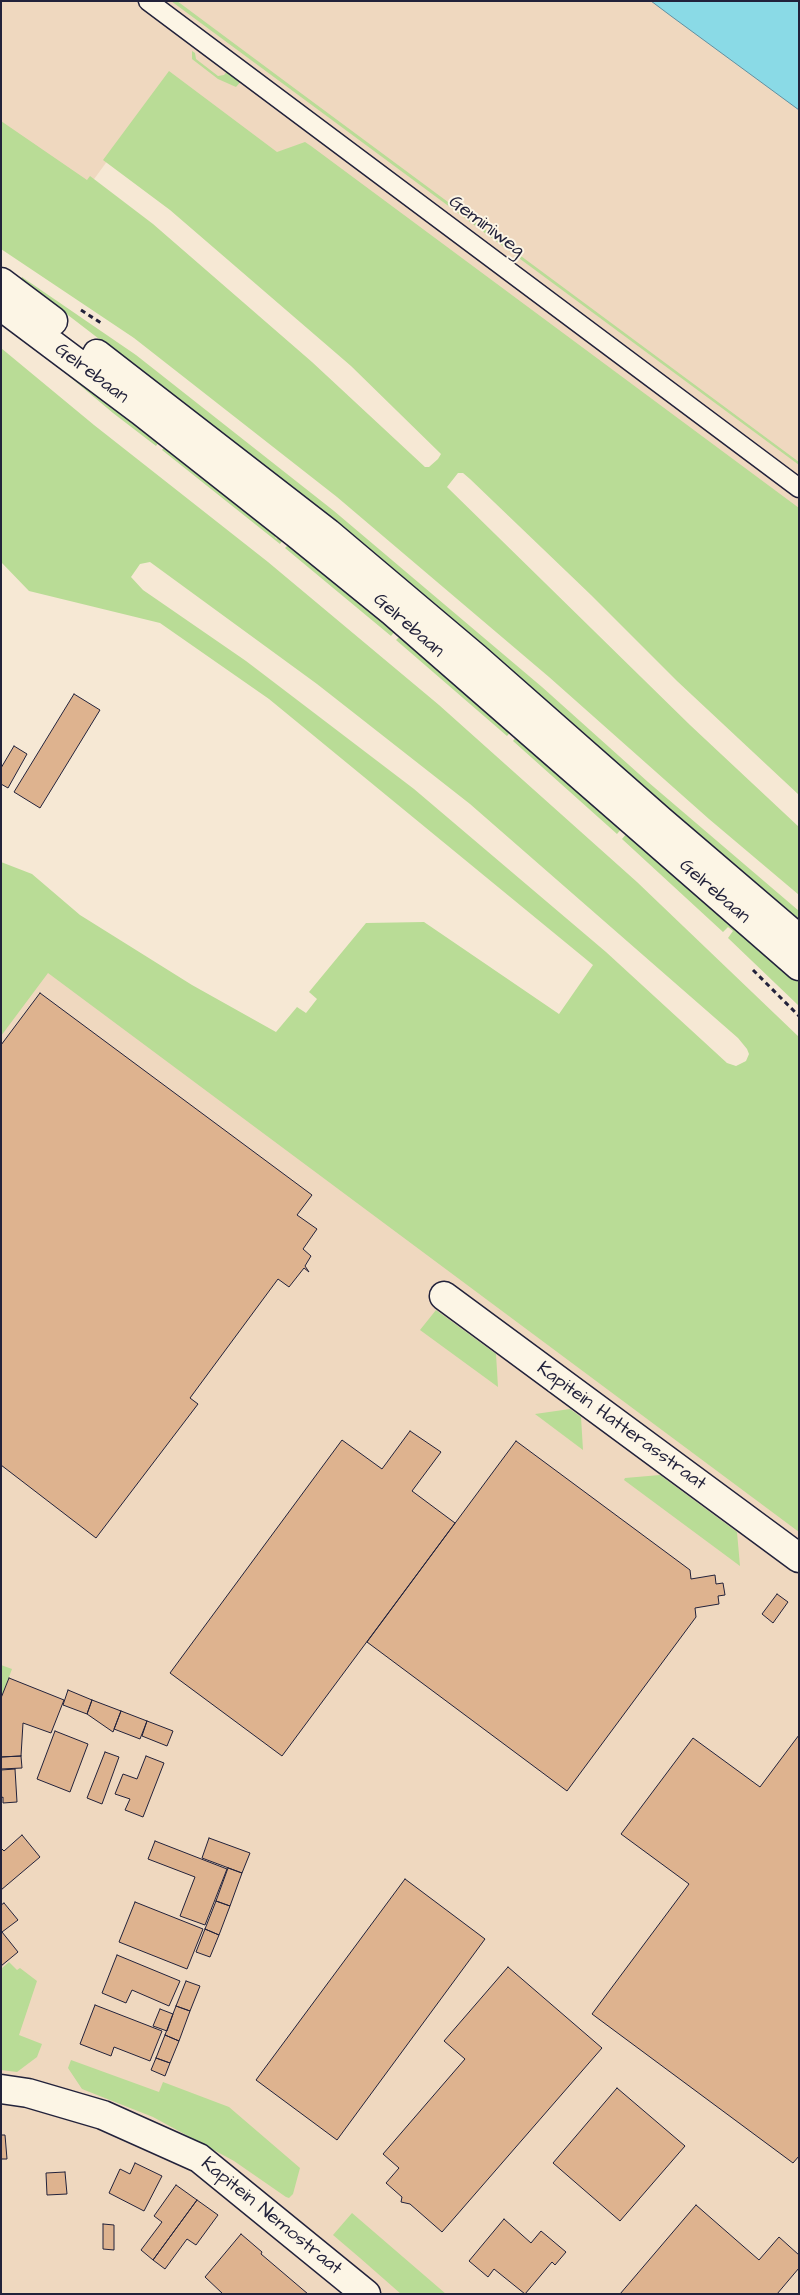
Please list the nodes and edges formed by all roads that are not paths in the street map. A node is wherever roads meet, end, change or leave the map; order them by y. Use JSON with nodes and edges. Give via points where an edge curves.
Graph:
{"nodes":[{"id":1,"x":148,"y":1,"type":"edge"},
{"id":2,"x":1,"y":282,"type":"edge"},
{"id":3,"x":1,"y":306,"type":"edge"},
{"id":4,"x":799,"y":488,"type":"edge"},
{"id":5,"x":799,"y":939,"type":"edge"},
{"id":6,"x":799,"y":966,"type":"edge"},
{"id":7,"x":444,"y":1296,"type":"dead end"},
{"id":8,"x":799,"y":1558,"type":"edge"},
{"id":9,"x":1,"y":2089,"type":"edge"},
{"id":10,"x":366,"y":2294,"type":"edge"}],
"edges":[{"from":1,"to":4,"type":"lane","name":"Geminiweg"},
{"from":2,"to":5,"type":"street","name":"Gelrebaan","via":[[328,533]]},
{"from":3,"to":6,"type":"street","name":"Gelrebaan","via":[[141,411],[378,600]]},
{"from":7,"to":8,"type":"street","name":"Kapitein Hatterasstraat"},
{"from":9,"to":10,"type":"street","name":"Kapitein Nemostraat","via":[[28,2093],[103,2115],[199,2158]]}]}
